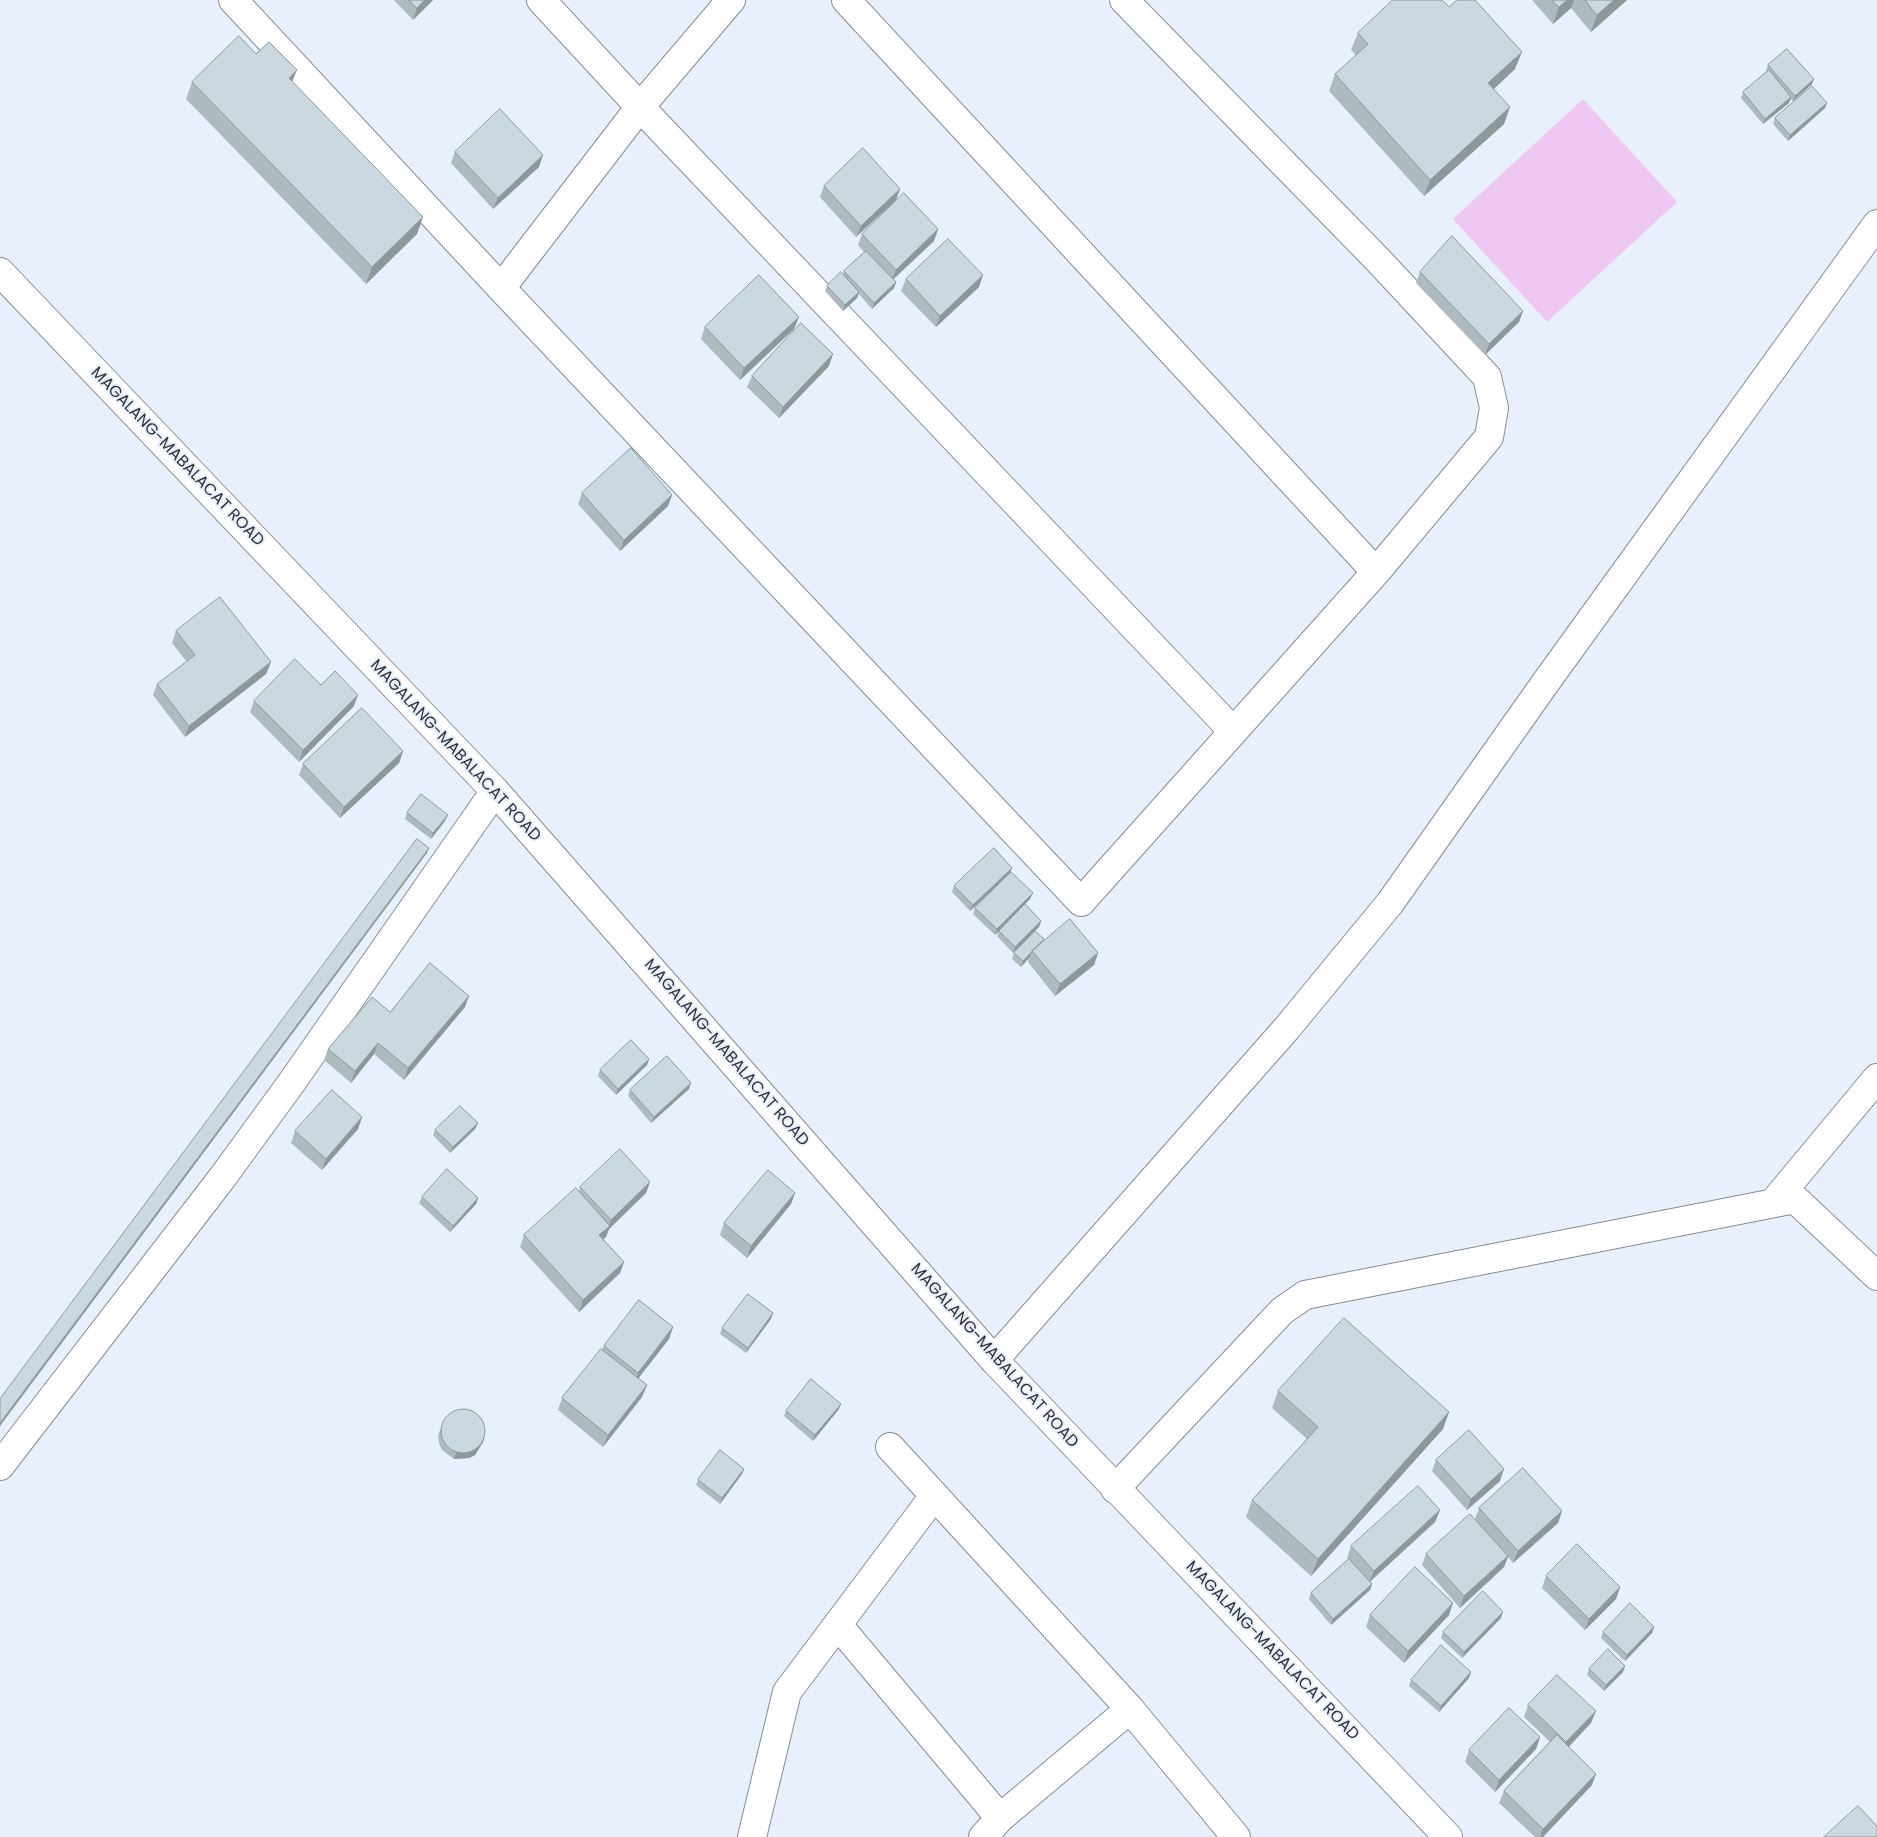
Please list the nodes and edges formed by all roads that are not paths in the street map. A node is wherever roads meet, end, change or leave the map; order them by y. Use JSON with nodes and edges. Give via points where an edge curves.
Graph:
{"nodes":[{"id":1,"x":233,"y":0,"type":"edge"},
{"id":2,"x":542,"y":0,"type":"edge"},
{"id":3,"x":731,"y":0,"type":"edge"},
{"id":4,"x":846,"y":0,"type":"edge"},
{"id":5,"x":1124,"y":0,"type":"edge"},
{"id":6,"x":640,"y":107,"type":"junction"},
{"id":7,"x":1877,"y":224,"type":"edge"},
{"id":8,"x":0,"y":272,"type":"edge"},
{"id":9,"x":501,"y":288,"type":"junction"},
{"id":10,"x":1376,"y":572,"type":"junction"},
{"id":11,"x":1232,"y":730,"type":"junction"},
{"id":12,"x":495,"y":791,"type":"junction"},
{"id":13,"x":1877,"y":1078,"type":"edge"},
{"id":14,"x":1773,"y":1203,"type":"junction"},
{"id":15,"x":1877,"y":1276,"type":"edge"},
{"id":16,"x":994,"y":1360,"type":"junction"},
{"id":17,"x":890,"y":1447,"type":"dead end"},
{"id":18,"x":0,"y":1466,"type":"edge"},
{"id":19,"x":1115,"y":1489,"type":"junction"},
{"id":20,"x":934,"y":1496,"type":"junction"},
{"id":21,"x":838,"y":1625,"type":"junction"},
{"id":22,"x":1130,"y":1709,"type":"junction"},
{"id":23,"x":991,"y":1827,"type":"edge"},
{"id":24,"x":752,"y":1837,"type":"edge"},
{"id":25,"x":1236,"y":1837,"type":"edge"},
{"id":26,"x":1448,"y":1837,"type":"edge"}],
"edges":[{"from":1,"to":9,"type":"street"},
{"from":2,"to":6,"type":"street"},
{"from":3,"to":6,"type":"street"},
{"from":4,"to":10,"type":"street"},
{"from":5,"to":10,"type":"street","via":[[1378,260],[1486,377],[1494,408],[1489,437]]},
{"from":6,"to":9,"type":"street"},
{"from":6,"to":11,"type":"street"},
{"from":7,"to":16,"type":"street","via":[[1390,903],[1287,1028]]},
{"from":8,"to":12,"type":"street","name":"MAGALANG-MABALACAT ROAD"},
{"from":9,"to":11,"type":"street","via":[[1081,902]]},
{"from":10,"to":11,"type":"street"},
{"from":12,"to":16,"type":"street","name":"MAGALANG-MABALACAT ROAD"},
{"from":12,"to":18,"type":"street","via":[[216,1186]]},
{"from":13,"to":14,"type":"street"},
{"from":14,"to":15,"type":"street","via":[[1795,1199]]},
{"from":14,"to":19,"type":"street","via":[[1304,1295],[1282,1310]]},
{"from":16,"to":19,"type":"street","name":"MAGALANG-MABALACAT ROAD"},
{"from":17,"to":20,"type":"street"},
{"from":19,"to":26,"type":"street","name":"MAGALANG-MABALACAT ROAD"},
{"from":20,"to":21,"type":"street"},
{"from":20,"to":22,"type":"street"},
{"from":21,"to":23,"type":"street"},
{"from":21,"to":24,"type":"street","via":[[788,1692]]},
{"from":22,"to":23,"type":"street"},
{"from":22,"to":25,"type":"street"}]}
